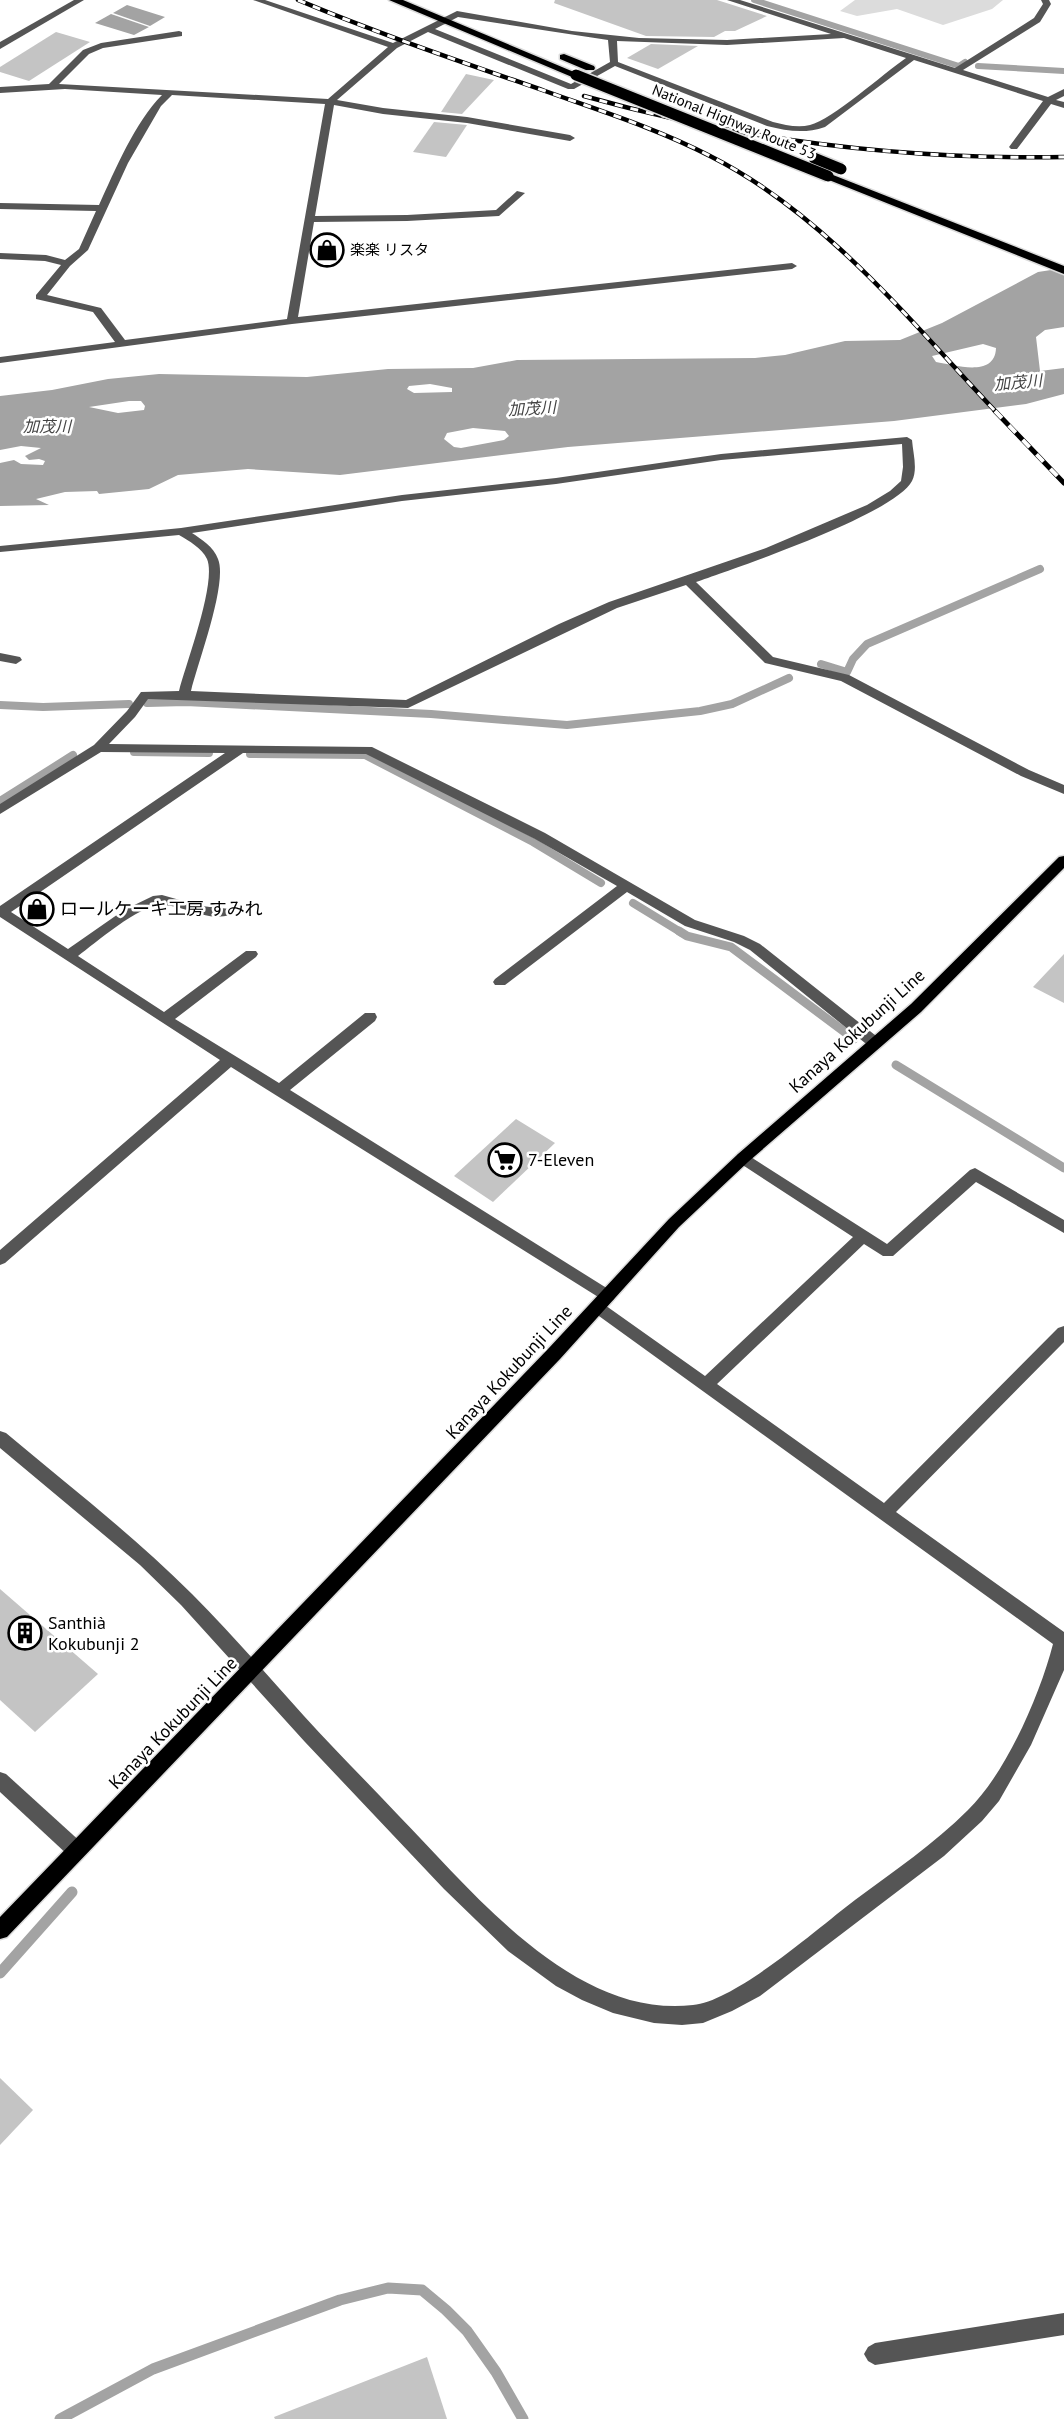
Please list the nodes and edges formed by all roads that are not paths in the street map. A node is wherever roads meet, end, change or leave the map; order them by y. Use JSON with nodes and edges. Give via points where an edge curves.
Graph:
{"nodes":[{"id":1,"x":80,"y":0,"type":"edge"},
{"id":2,"x":256,"y":0,"type":"edge"},
{"id":3,"x":394,"y":0,"type":"edge"},
{"id":4,"x":423,"y":0,"type":"edge"},
{"id":5,"x":731,"y":0,"type":"edge"},
{"id":6,"x":1045,"y":0,"type":"edge"},
{"id":7,"x":457,"y":14,"type":"junction"},
{"id":8,"x":443,"y":20,"type":"junction"},
{"id":9,"x":428,"y":28,"type":"junction"},
{"id":10,"x":179,"y":34,"type":"dead end"},
{"id":11,"x":843,"y":36,"type":"junction"},
{"id":12,"x":612,"y":38,"type":"junction"},
{"id":13,"x":0,"y":46,"type":"edge"},
{"id":14,"x":394,"y":46,"type":"junction"},
{"id":15,"x":913,"y":57,"type":"junction"},
{"id":16,"x":614,"y":63,"type":"junction"},
{"id":17,"x":956,"y":71,"type":"junction"},
{"id":18,"x":51,"y":87,"type":"junction"},
{"id":19,"x":0,"y":90,"type":"edge"},
{"id":20,"x":168,"y":93,"type":"junction"},
{"id":21,"x":1064,"y":93,"type":"edge"},
{"id":22,"x":1049,"y":100,"type":"junction"},
{"id":23,"x":330,"y":102,"type":"junction"},
{"id":24,"x":1064,"y":105,"type":"edge"},
{"id":25,"x":570,"y":138,"type":"dead end"},
{"id":26,"x":1014,"y":147,"type":"dead end"},
{"id":27,"x":520,"y":193,"type":"dead end"},
{"id":28,"x":0,"y":206,"type":"edge"},
{"id":29,"x":104,"y":208,"type":"junction"},
{"id":30,"x":310,"y":219,"type":"junction"},
{"id":31,"x":0,"y":256,"type":"edge"},
{"id":32,"x":1064,"y":258,"type":"edge"},
{"id":33,"x":67,"y":264,"type":"junction"},
{"id":34,"x":792,"y":266,"type":"dead end"},
{"id":35,"x":1064,"y":270,"type":"edge"},
{"id":36,"x":292,"y":321,"type":"junction"},
{"id":37,"x":123,"y":345,"type":"junction"},
{"id":38,"x":0,"y":360,"type":"edge"},
{"id":39,"x":181,"y":531,"type":"junction"},
{"id":40,"x":0,"y":549,"type":"edge"},
{"id":41,"x":688,"y":581,"type":"junction"},
{"id":42,"x":0,"y":657,"type":"edge"},
{"id":43,"x":16,"y":660,"type":"dead end"},
{"id":44,"x":184,"y":695,"type":"junction"},
{"id":45,"x":98,"y":747,"type":"junction"},
{"id":46,"x":240,"y":749,"type":"junction"},
{"id":47,"x":1064,"y":790,"type":"edge"},
{"id":48,"x":0,"y":810,"type":"edge"},
{"id":49,"x":1064,"y":860,"type":"edge"},
{"id":50,"x":626,"y":886,"type":"junction"},
{"id":51,"x":0,"y":911,"type":"edge"},
{"id":52,"x":225,"y":912,"type":"dead end"},
{"id":53,"x":251,"y":954,"type":"dead end"},
{"id":54,"x":69,"y":956,"type":"junction"},
{"id":55,"x":500,"y":982,"type":"dead end"},
{"id":56,"x":370,"y":1017,"type":"dead end"},
{"id":57,"x":165,"y":1019,"type":"junction"},
{"id":58,"x":875,"y":1043,"type":"junction"},
{"id":59,"x":231,"y":1060,"type":"junction"},
{"id":60,"x":279,"y":1091,"type":"junction"},
{"id":61,"x":743,"y":1158,"type":"junction"},
{"id":62,"x":1064,"y":1227,"type":"edge"},
{"id":63,"x":863,"y":1236,"type":"junction"},
{"id":64,"x":0,"y":1259,"type":"edge"},
{"id":65,"x":603,"y":1302,"type":"junction"},
{"id":66,"x":1064,"y":1332,"type":"edge"},
{"id":67,"x":706,"y":1385,"type":"junction"},
{"id":68,"x":0,"y":1438,"type":"edge"},
{"id":69,"x":884,"y":1514,"type":"junction"},
{"id":70,"x":1063,"y":1641,"type":"edge"},
{"id":71,"x":252,"y":1670,"type":"junction"},
{"id":72,"x":0,"y":1780,"type":"edge"},
{"id":73,"x":76,"y":1850,"type":"junction"},
{"id":74,"x":0,"y":1930,"type":"edge"},
{"id":75,"x":1064,"y":2324,"type":"edge"},
{"id":76,"x":875,"y":2354,"type":"dead end"}],
"edges":[{"from":1,"to":13,"type":"street"},
{"from":2,"to":14,"type":"street"},
{"from":3,"to":8,"type":"highway","name":"National Highway Route 53"},
{"from":4,"to":7,"type":"highway","name":"National Highway Route 53"},
{"from":5,"to":11,"type":"street"},
{"from":6,"to":17,"type":"street","via":[[1047,4],[1037,20]]},
{"from":7,"to":8,"type":"street"},
{"from":7,"to":12,"type":"street"},
{"from":7,"to":32,"type":"highway","name":"National Highway Route 53","bridge":true},
{"from":8,"to":9,"type":"street"},
{"from":8,"to":35,"type":"highway","name":"National Highway Route 53","bridge":true},
{"from":9,"to":14,"type":"street"},
{"from":9,"to":16,"type":"street","via":[[571,87]]},
{"from":10,"to":18,"type":"street","via":[[101,46],[86,52]]},
{"from":11,"to":12,"type":"street","via":[[758,41]]},
{"from":11,"to":15,"type":"street"},
{"from":12,"to":16,"type":"street"},
{"from":14,"to":23,"type":"street"},
{"from":15,"to":16,"type":"street","via":[[833,120],[805,129],[770,124]]},
{"from":15,"to":17,"type":"street"},
{"from":17,"to":22,"type":"street"},
{"from":18,"to":19,"type":"street"},
{"from":18,"to":20,"type":"street"},
{"from":20,"to":23,"type":"street"},
{"from":20,"to":29,"type":"street","via":[[123,163]]},
{"from":21,"to":22,"type":"street"},
{"from":22,"to":24,"type":"street"},
{"from":22,"to":26,"type":"street"},
{"from":23,"to":25,"type":"street"},
{"from":23,"to":30,"type":"street"},
{"from":27,"to":30,"type":"street","via":[[499,213]]},
{"from":28,"to":29,"type":"street"},
{"from":29,"to":33,"type":"street","via":[[83,250]]},
{"from":30,"to":36,"type":"street"},
{"from":31,"to":33,"type":"street","via":[[46,258]]},
{"from":33,"to":37,"type":"street","via":[[40,297],[97,310]]},
{"from":34,"to":36,"type":"street"},
{"from":36,"to":37,"type":"street"},
{"from":37,"to":38,"type":"street"},
{"from":39,"to":40,"type":"street"},
{"from":39,"to":41,"type":"street","via":[[402,498],[722,458],[907,440],[905,484],[861,514]]},
{"from":39,"to":44,"type":"street","via":[[201,544],[213,560],[215,586]]},
{"from":41,"to":44,"type":"street","via":[[593,614],[408,704]]},
{"from":41,"to":47,"type":"street","via":[[769,660],[845,678]]},
{"from":42,"to":43,"type":"street"},
{"from":44,"to":45,"type":"street","via":[[145,696]]},
{"from":45,"to":46,"type":"street"},
{"from":45,"to":48,"type":"street"},
{"from":46,"to":50,"type":"street","via":[[368,750],[540,836]]},
{"from":46,"to":51,"type":"street"},
{"from":49,"to":58,"type":"main road","name":"Kanaya Kokubunji Line","via":[[916,1008]]},
{"from":50,"to":55,"type":"street"},
{"from":50,"to":58,"type":"street","via":[[690,923],[755,947]]},
{"from":51,"to":54,"type":"street"},
{"from":52,"to":54,"type":"street","via":[[204,913],[161,899],[152,900]]},
{"from":53,"to":57,"type":"street"},
{"from":54,"to":57,"type":"street"},
{"from":56,"to":60,"type":"street"},
{"from":57,"to":59,"type":"street"},
{"from":58,"to":61,"type":"main road","name":"Kanaya Kokubunji Line"},
{"from":59,"to":60,"type":"street"},
{"from":59,"to":64,"type":"street"},
{"from":60,"to":65,"type":"street"},
{"from":61,"to":63,"type":"street"},
{"from":61,"to":65,"type":"main road","name":"Kanaya Kokubunji Line","via":[[674,1223]]},
{"from":62,"to":63,"type":"street","via":[[975,1174],[888,1252]]},
{"from":63,"to":67,"type":"street"},
{"from":65,"to":67,"type":"street"},
{"from":65,"to":71,"type":"main road","name":"Kanaya Kokubunji Line"},
{"from":66,"to":69,"type":"street"},
{"from":67,"to":69,"type":"street"},
{"from":68,"to":71,"type":"street","via":[[146,1560]]},
{"from":69,"to":70,"type":"street"},
{"from":70,"to":71,"type":"street","via":[[1055,1670],[1015,1759],[993,1795],[957,1834],[753,1989],[696,2015],[645,2011],[590,1994],[515,1943],[435,1867]]},
{"from":71,"to":73,"type":"main road","name":"Kanaya Kokubunji Line"},
{"from":72,"to":73,"type":"street"},
{"from":73,"to":74,"type":"main road","name":"Kanaya Kokubunji Line"},
{"from":75,"to":76,"type":"street"}]}
